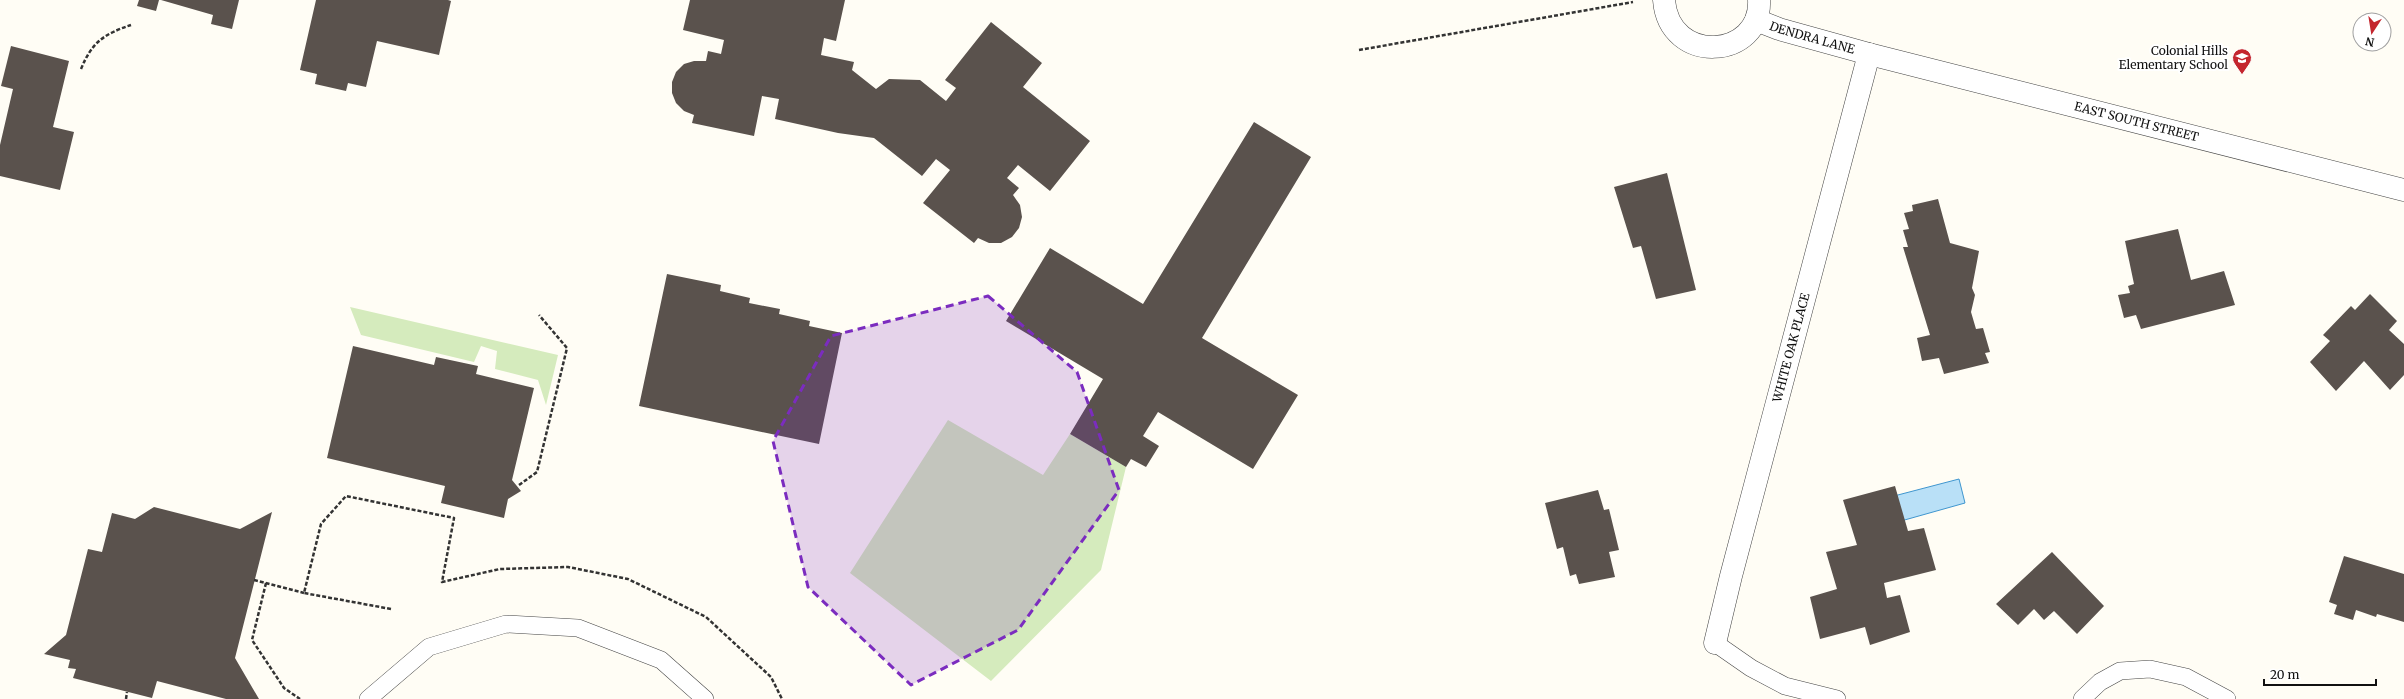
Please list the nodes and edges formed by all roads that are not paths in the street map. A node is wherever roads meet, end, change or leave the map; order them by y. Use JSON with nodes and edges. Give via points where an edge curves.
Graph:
{"nodes":[{"id":1,"x":1664,"y":0,"type":"edge"},
{"id":2,"x":1758,"y":10,"type":"edge"},
{"id":3,"x":1869,"y":54,"type":"junction"},
{"id":4,"x":2404,"y":190,"type":"edge"},
{"id":5,"x":1715,"y":643,"type":"joint"},
{"id":6,"x":368,"y":699,"type":"edge"},
{"id":7,"x":705,"y":699,"type":"edge"},
{"id":8,"x":1837,"y":699,"type":"edge"},
{"id":9,"x":2082,"y":699,"type":"edge"},
{"id":10,"x":2227,"y":699,"type":"edge"}],
"edges":[{"from":1,"to":2,"type":"street","name":"DENDRA LANE","via":[[1665,12],[1671,27],[1683,39],[1711,48],[1737,41],[1748,31]]},
{"from":2,"to":3,"type":"street","name":"DENDRA LANE","via":[[1779,29]]},
{"from":3,"to":4,"type":"street","name":"EAST SOUTH STREET"},
{"from":3,"to":5,"type":"street","name":"WHITE OAK PLACE","via":[[1730,576]]},
{"from":5,"to":8,"type":"lane","via":[[1751,668],[1785,686]]},
{"from":6,"to":7,"type":"lane","via":[[429,647],[506,624],[578,628],[661,660]]},
{"from":9,"to":10,"type":"lane","via":[[2100,682],[2120,671],[2150,669],[2186,677]]}]}
